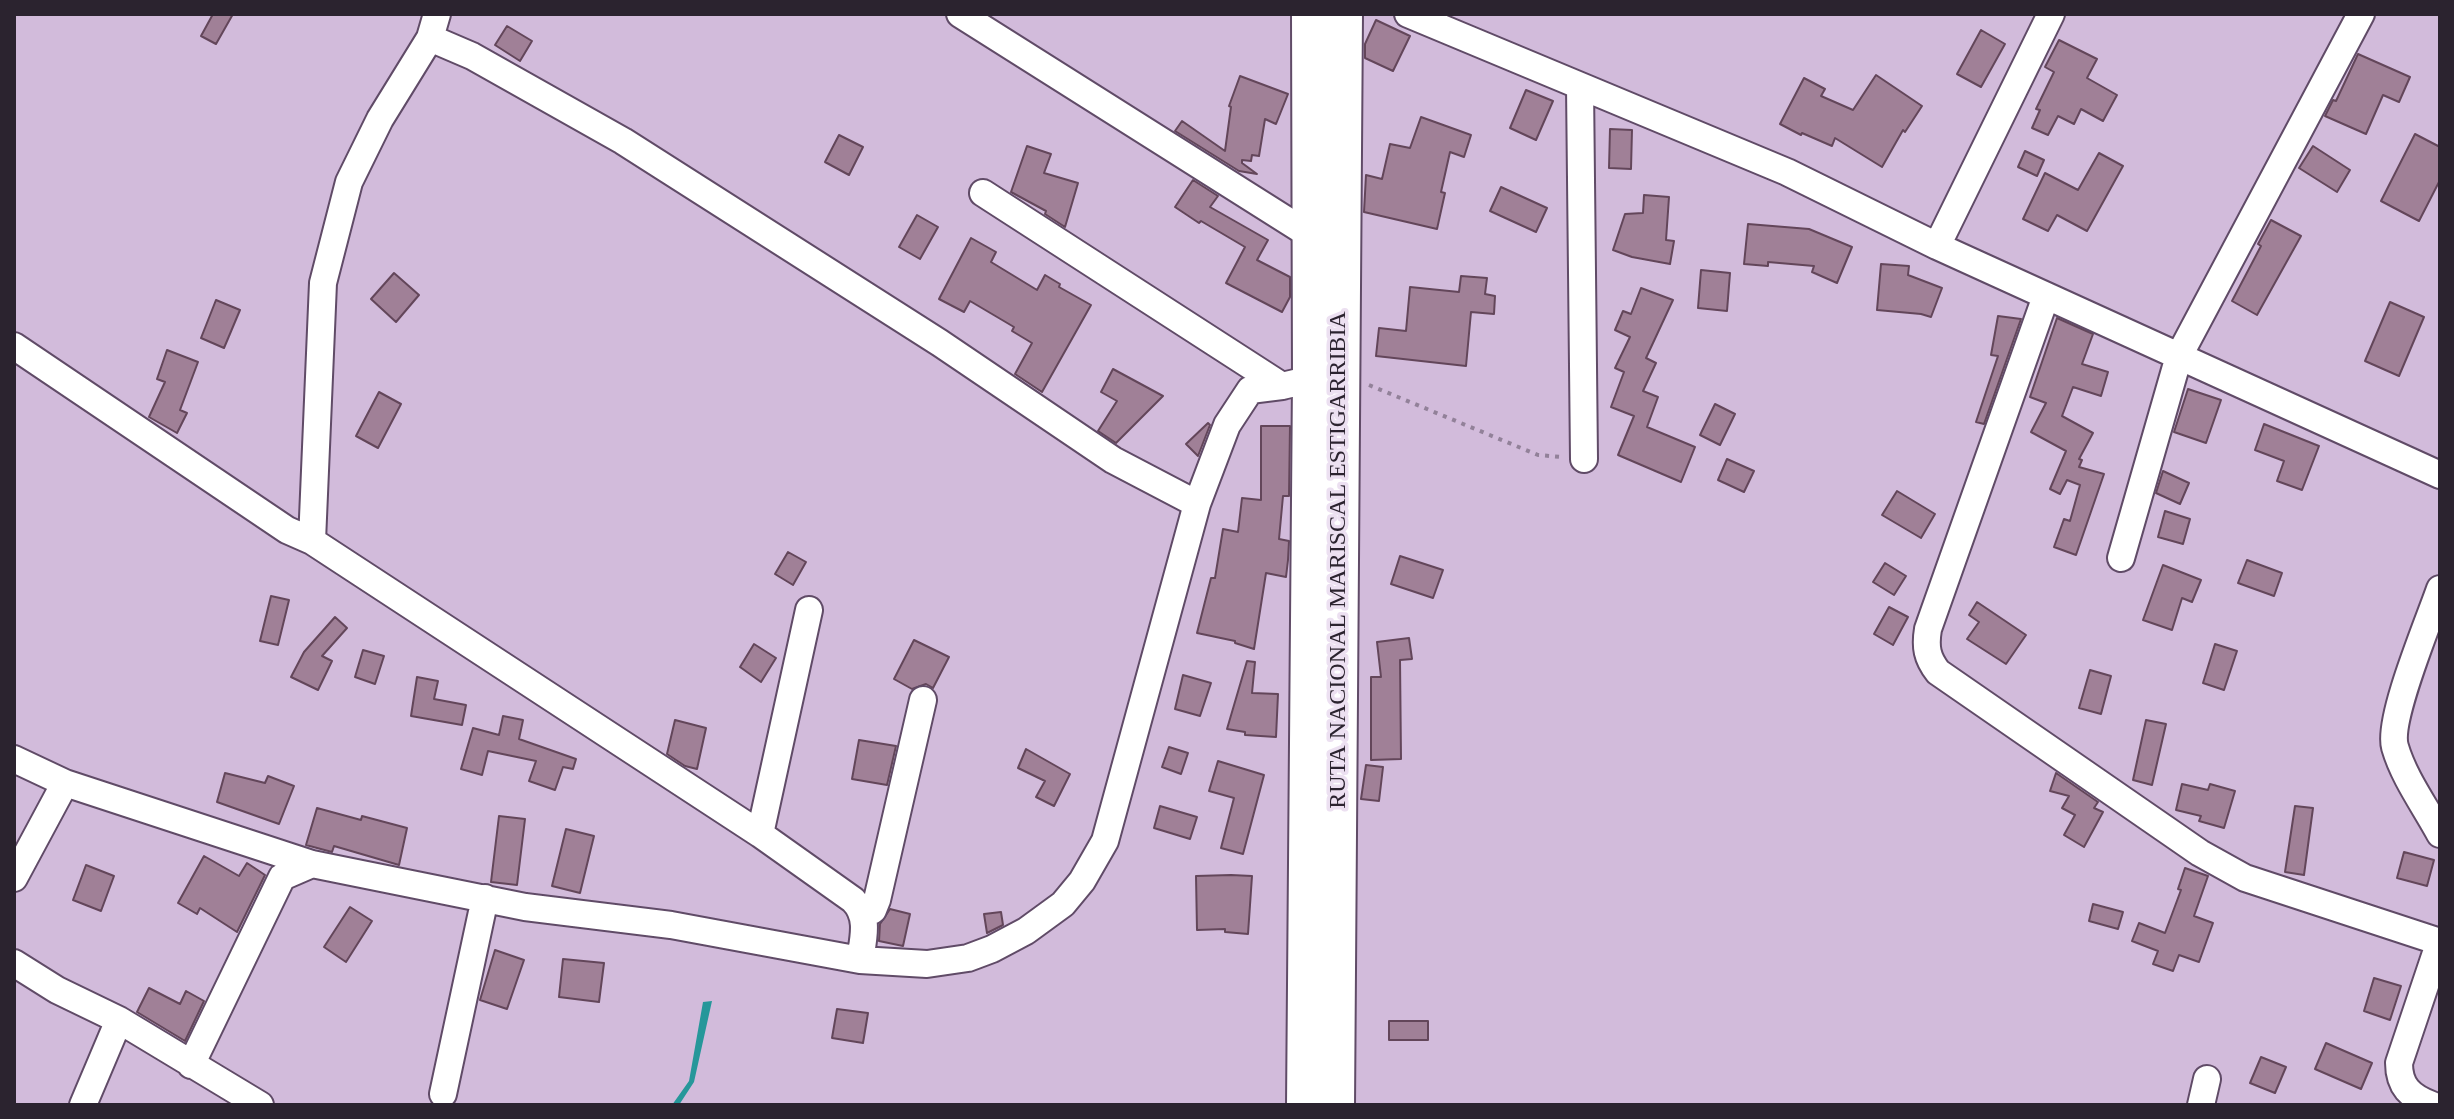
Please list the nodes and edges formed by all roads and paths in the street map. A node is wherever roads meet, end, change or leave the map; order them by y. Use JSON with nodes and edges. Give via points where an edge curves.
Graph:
{"nodes":[{"id":1,"x":960,"y":14,"type":"edge"},
{"id":2,"x":1311,"y":14,"type":"edge"},
{"id":3,"x":1343,"y":14,"type":"edge"},
{"id":4,"x":1408,"y":14,"type":"edge"},
{"id":5,"x":2051,"y":14,"type":"edge"},
{"id":6,"x":2361,"y":14,"type":"edge"},
{"id":7,"x":434,"y":26,"type":"edge"},
{"id":8,"x":1580,"y":86,"type":"junction"},
{"id":9,"x":983,"y":193,"type":"dead end"},
{"id":10,"x":1310,"y":235,"type":"junction"},
{"id":11,"x":1937,"y":246,"type":"junction"},
{"id":12,"x":2046,"y":296,"type":"junction"},
{"id":13,"x":14,"y":346,"type":"edge"},
{"id":14,"x":2179,"y":356,"type":"junction"},
{"id":15,"x":1311,"y":380,"type":"junction"},
{"id":16,"x":1584,"y":459,"type":"joint"},
{"id":17,"x":2440,"y":475,"type":"edge"},
{"id":18,"x":1197,"y":504,"type":"junction"},
{"id":19,"x":312,"y":541,"type":"junction"},
{"id":20,"x":2121,"y":558,"type":"dead end"},
{"id":21,"x":2440,"y":589,"type":"edge"},
{"id":22,"x":809,"y":610,"type":"dead end"},
{"id":23,"x":923,"y":700,"type":"dead end"},
{"id":24,"x":14,"y":759,"type":"edge"},
{"id":25,"x":65,"y":783,"type":"junction"},
{"id":26,"x":760,"y":834,"type":"junction"},
{"id":27,"x":2440,"y":834,"type":"edge"},
{"id":28,"x":312,"y":864,"type":"junction"},
{"id":29,"x":14,"y":878,"type":"edge"},
{"id":30,"x":485,"y":898,"type":"junction"},
{"id":31,"x":863,"y":915,"type":"junction"},
{"id":32,"x":2440,"y":942,"type":"edge"},
{"id":33,"x":860,"y":960,"type":"junction"},
{"id":34,"x":14,"y":963,"type":"edge"},
{"id":35,"x":119,"y":1020,"type":"junction"},
{"id":36,"x":191,"y":1065,"type":"junction"},
{"id":37,"x":2207,"y":1079,"type":"dead end"},
{"id":38,"x":443,"y":1094,"type":"dead end"},
{"id":39,"x":83,"y":1105,"type":"edge"},
{"id":40,"x":260,"y":1105,"type":"edge"},
{"id":41,"x":1306,"y":1105,"type":"edge"},
{"id":42,"x":1335,"y":1105,"type":"edge"},
{"id":43,"x":2201,"y":1105,"type":"edge"},
{"id":44,"x":2430,"y":1105,"type":"edge"}],
"edges":[{"from":1,"to":10,"type":"street"},
{"from":2,"to":10,"type":"highway","name":"RUTA NACIONAL MARISCAL ESTIGARRIBIA"},
{"from":3,"to":15,"type":"highway","name":"RUTA NACIONAL MARISCAL ESTIGARRIBIA"},
{"from":4,"to":8,"type":"street"},
{"from":5,"to":11,"type":"street"},
{"from":6,"to":14,"type":"street"},
{"from":7,"to":18,"type":"street","via":[[472,56],[623,141],[940,343],[1113,460]]},
{"from":7,"to":19,"type":"street","via":[[349,182],[323,283]]},
{"from":8,"to":11,"type":"street","via":[[1787,172]]},
{"from":8,"to":16,"type":"street"},
{"from":9,"to":15,"type":"street"},
{"from":10,"to":15,"type":"highway","name":"RUTA NACIONAL MARISCAL ESTIGARRIBIA"},
{"from":11,"to":12,"type":"street"},
{"from":12,"to":14,"type":"street"},
{"from":12,"to":32,"type":"street","via":[[1928,629],[1929,660],[1938,672],[2200,853],[2245,878]]},
{"from":13,"to":19,"type":"street","via":[[287,530]]},
{"from":14,"to":17,"type":"street"},
{"from":14,"to":20,"type":"street"},
{"from":15,"to":16,"type":"path","via":[[1538,455]]},
{"from":15,"to":18,"type":"street","via":[[1250,390],[1227,425]]},
{"from":15,"to":41,"type":"highway","name":"RUTA NACIONAL MARISCAL ESTIGARRIBIA"},
{"from":15,"to":42,"type":"highway","name":"RUTA NACIONAL MARISCAL ESTIGARRIBIA"},
{"from":18,"to":33,"type":"street","via":[[1105,841],[1082,881],[1063,904],[1026,931],[968,958],[927,964]]},
{"from":19,"to":26,"type":"street"},
{"from":21,"to":27,"type":"street","via":[[2396,718],[2393,743]]},
{"from":22,"to":26,"type":"street"},
{"from":23,"to":31,"type":"street","via":[[877,900]]},
{"from":24,"to":25,"type":"street"},
{"from":25,"to":28,"type":"street"},
{"from":25,"to":29,"type":"street"},
{"from":26,"to":31,"type":"street","via":[[853,900]]},
{"from":28,"to":30,"type":"street"},
{"from":28,"to":36,"type":"street","via":[[282,877]]},
{"from":30,"to":33,"type":"street"},
{"from":30,"to":38,"type":"street"},
{"from":31,"to":33,"type":"street"},
{"from":32,"to":44,"type":"street","via":[[2399,1063],[2405,1088]]},
{"from":34,"to":35,"type":"street"},
{"from":35,"to":36,"type":"street"},
{"from":35,"to":39,"type":"street"},
{"from":36,"to":40,"type":"street"},
{"from":37,"to":43,"type":"street"}]}
